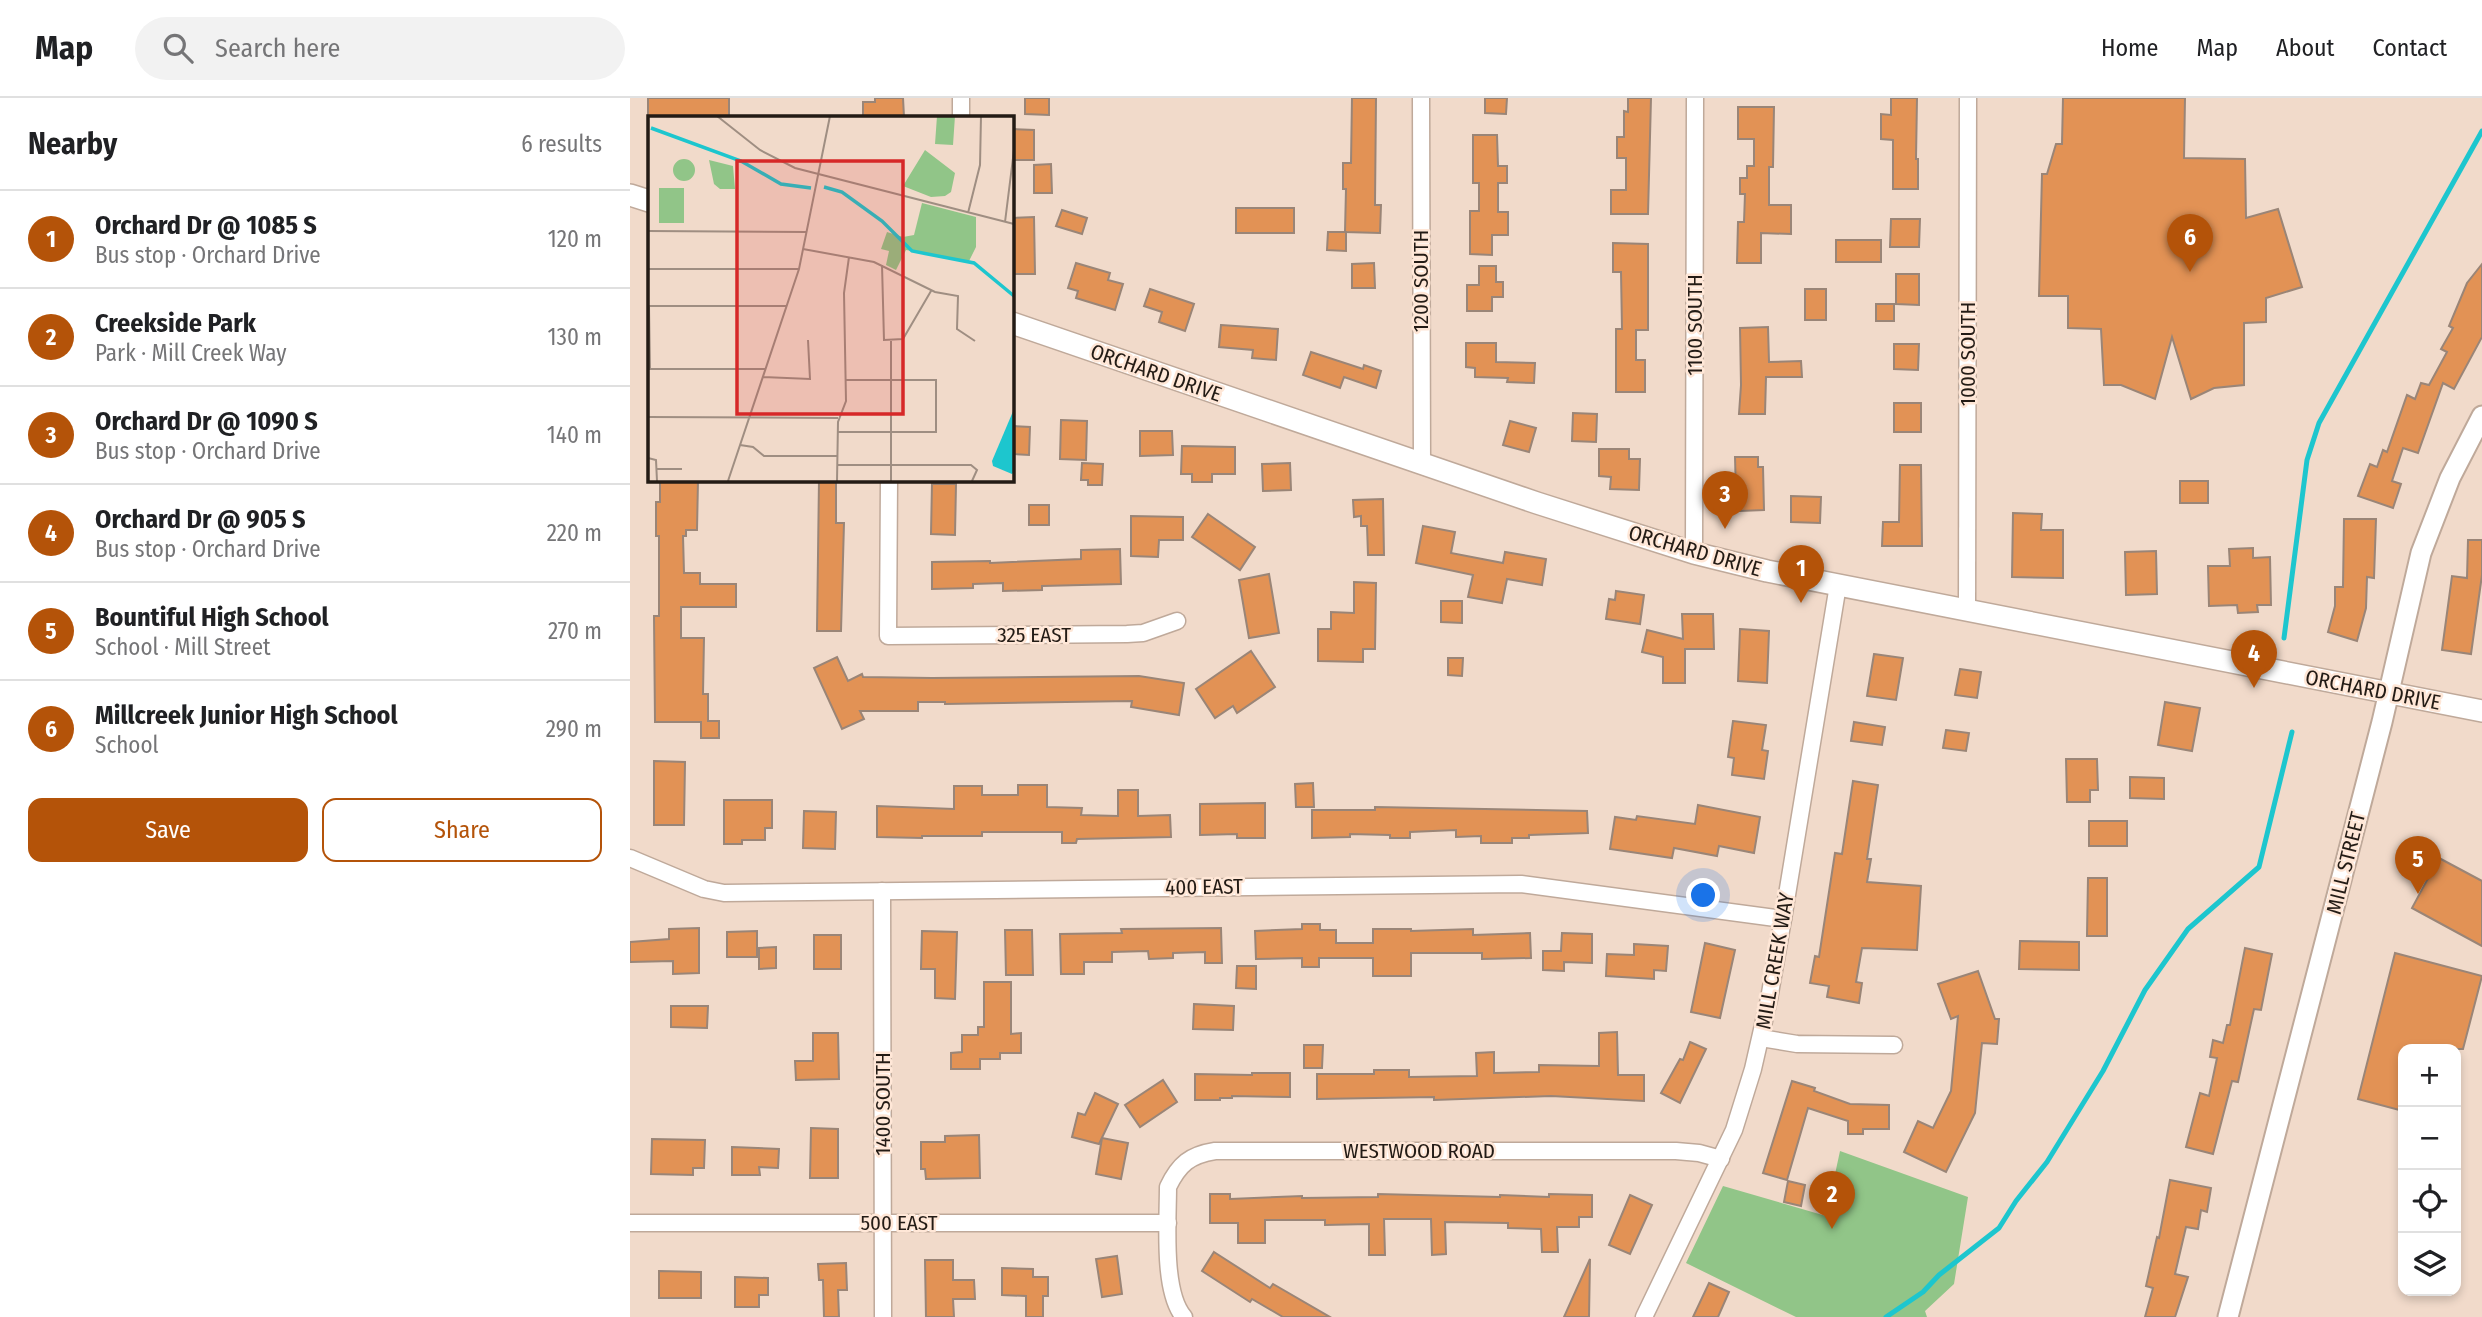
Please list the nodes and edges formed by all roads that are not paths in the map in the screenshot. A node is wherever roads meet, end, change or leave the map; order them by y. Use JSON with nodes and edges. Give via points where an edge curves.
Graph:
{"nodes":[{"id":1,"x":961,"y":98,"type":"edge"},
{"id":2,"x":1422,"y":98,"type":"edge"},
{"id":3,"x":1695,"y":98,"type":"edge"},
{"id":4,"x":1968,"y":98,"type":"edge"},
{"id":5,"x":961,"y":116,"type":"edge"},
{"id":6,"x":630,"y":195,"type":"edge"},
{"id":7,"x":648,"y":201,"type":"edge"},
{"id":8,"x":1013,"y":323,"type":"edge"},
{"id":9,"x":2482,"y":416,"type":"edge"},
{"id":10,"x":1422,"y":463,"type":"junction"},
{"id":11,"x":888,"y":481,"type":"edge"},
{"id":12,"x":1694,"y":553,"type":"junction"},
{"id":13,"x":1838,"y":585,"type":"junction"},
{"id":14,"x":1967,"y":610,"type":"junction"},
{"id":15,"x":1177,"y":621,"type":"dead end"},
{"id":16,"x":2389,"y":693,"type":"junction"},
{"id":17,"x":2482,"y":711,"type":"edge"},
{"id":18,"x":630,"y":858,"type":"edge"},
{"id":19,"x":882,"y":891,"type":"junction"},
{"id":20,"x":1783,"y":919,"type":"junction"},
{"id":21,"x":1761,"y":1038,"type":"junction"},
{"id":22,"x":1894,"y":1045,"type":"dead end"},
{"id":23,"x":1721,"y":1159,"type":"junction"},
{"id":24,"x":630,"y":1223,"type":"edge"},
{"id":25,"x":883,"y":1223,"type":"junction"},
{"id":26,"x":1168,"y":1223,"type":"junction"},
{"id":27,"x":883,"y":1317,"type":"edge"},
{"id":28,"x":1184,"y":1317,"type":"edge"},
{"id":29,"x":1644,"y":1317,"type":"edge"},
{"id":30,"x":2228,"y":1317,"type":"edge"}],
"edges":[{"from":1,"to":5,"type":"street"},
{"from":2,"to":10,"type":"street","name":"1200 SOUTH"},
{"from":3,"to":12,"type":"street","name":"1100 SOUTH"},
{"from":4,"to":14,"type":"street","name":"1000 SOUTH"},
{"from":6,"to":7,"type":"main road"},
{"from":8,"to":10,"type":"main road","name":"ORCHARD DRIVE"},
{"from":9,"to":16,"type":"street","name":"MILL STREET","via":[[2432,520]]},
{"from":10,"to":12,"type":"main road","name":"ORCHARD DRIVE"},
{"from":11,"to":15,"type":"street","name":"325 EAST","via":[[888,636],[1127,634]]},
{"from":12,"to":13,"type":"main road","name":"ORCHARD DRIVE"},
{"from":13,"to":14,"type":"main road","name":"ORCHARD DRIVE"},
{"from":13,"to":20,"type":"street","name":"MILL CREEK WAY"},
{"from":14,"to":16,"type":"main road","name":"ORCHARD DRIVE"},
{"from":16,"to":17,"type":"main road","name":"ORCHARD DRIVE"},
{"from":16,"to":30,"type":"street","name":"MILL STREET"},
{"from":18,"to":19,"type":"street","name":"400 EAST","via":[[714,893]]},
{"from":19,"to":20,"type":"street","name":"400 EAST","via":[[1521,884]]},
{"from":19,"to":25,"type":"street","name":"1400 SOUTH"},
{"from":20,"to":21,"type":"street","name":"MILL CREEK WAY"},
{"from":21,"to":22,"type":"street","via":[[1797,1044]]},
{"from":21,"to":23,"type":"street","name":"MILL CREEK WAY","via":[[1745,1100]]},
{"from":23,"to":26,"type":"street","name":"WESTWOOD ROAD","via":[[1676,1151],[1215,1151],[1185,1160],[1175,1172],[1168,1187]]},
{"from":23,"to":29,"type":"street","name":"MILL CREEK WAY"},
{"from":24,"to":25,"type":"street","name":"500 EAST"},
{"from":25,"to":26,"type":"street","name":"500 EAST"},
{"from":25,"to":27,"type":"street","name":"1400 SOUTH"},
{"from":26,"to":28,"type":"street","name":"WESTWOOD ROAD","via":[[1171,1292]]}]}
